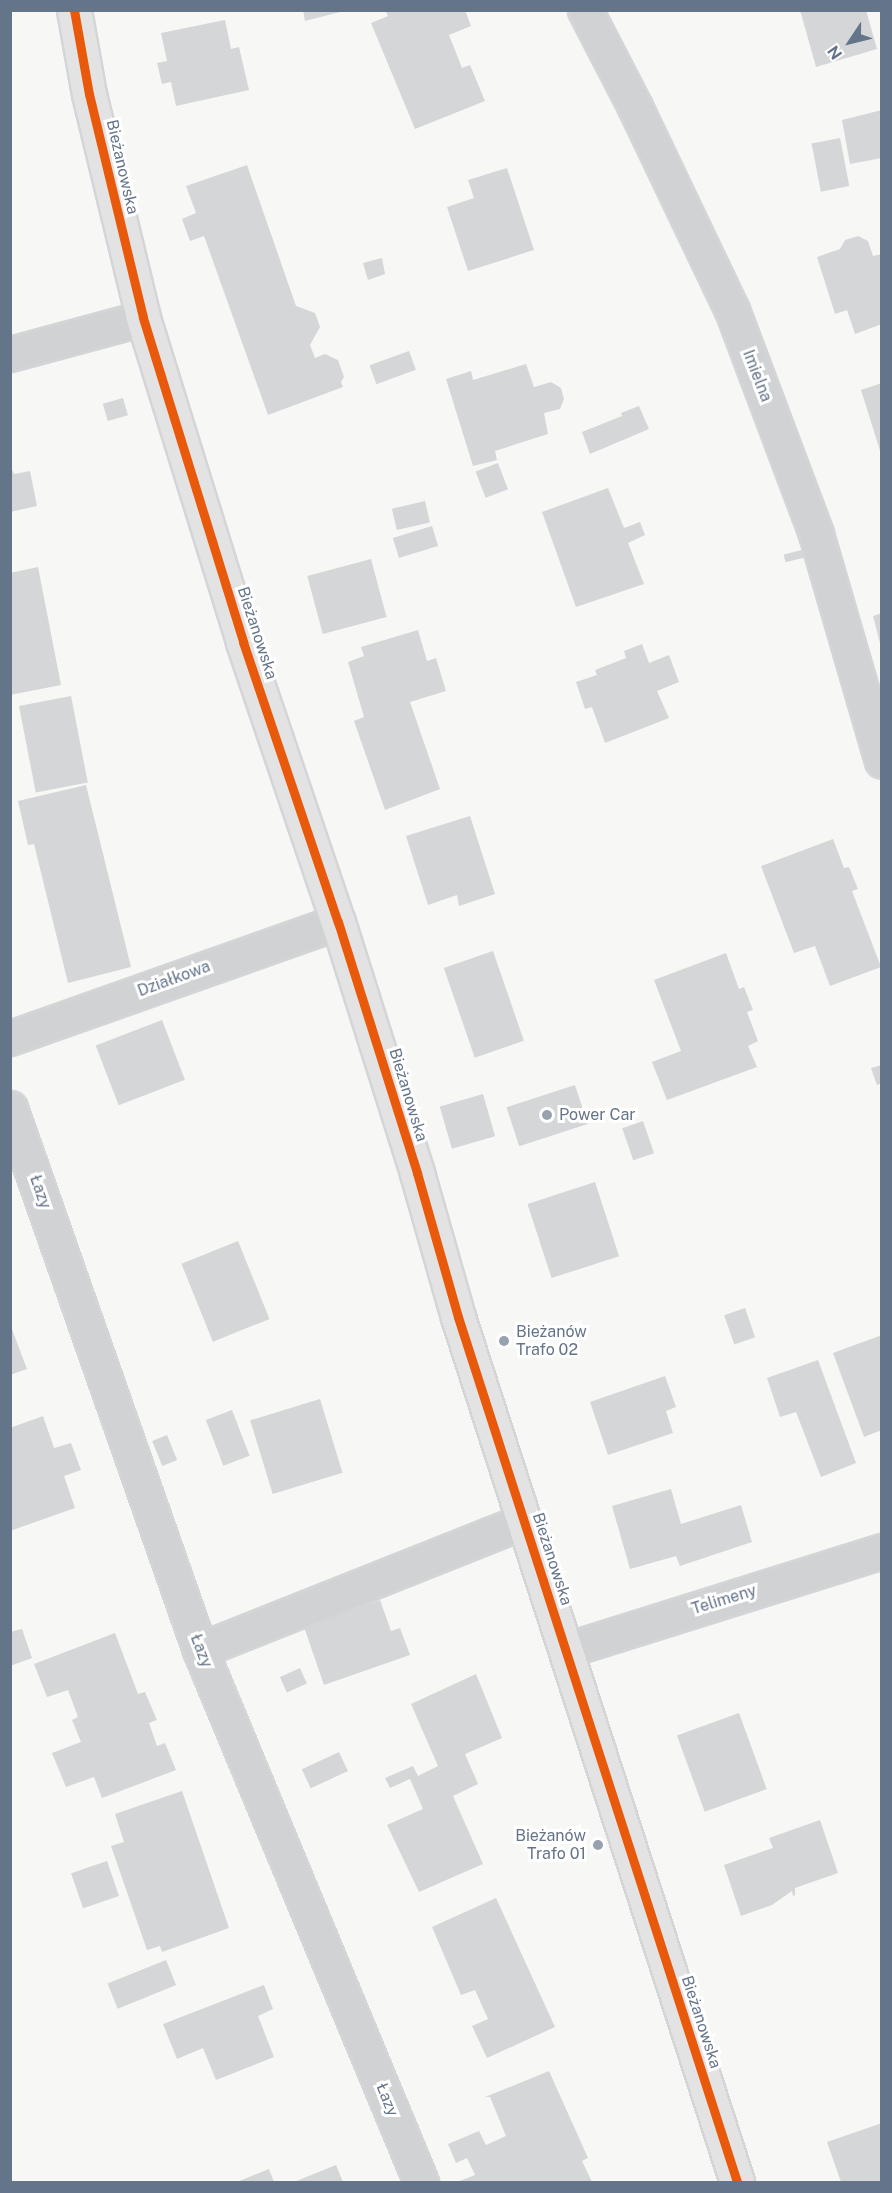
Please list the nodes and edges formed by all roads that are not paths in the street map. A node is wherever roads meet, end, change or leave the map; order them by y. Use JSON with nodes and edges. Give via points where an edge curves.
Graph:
{"nodes":[{"id":1,"x":74,"y":10,"type":"edge"},
{"id":2,"x":585,"y":10,"type":"edge"},
{"id":3,"x":143,"y":318,"type":"junction"},
{"id":4,"x":10,"y":354,"type":"edge"},
{"id":5,"x":882,"y":761,"type":"edge"},
{"id":6,"x":338,"y":922,"type":"junction"},
{"id":7,"x":10,"y":1038,"type":"edge"},
{"id":8,"x":10,"y":1108,"type":"edge"},
{"id":9,"x":524,"y":1521,"type":"junction"},
{"id":10,"x":882,"y":1551,"type":"edge"},
{"id":11,"x":201,"y":1650,"type":"junction"},
{"id":12,"x":566,"y":1650,"type":"junction"},
{"id":13,"x":421,"y":2182,"type":"edge"},
{"id":14,"x":737,"y":2182,"type":"edge"}],
"edges":[{"from":1,"to":3,"type":"street","name":"Bieżanowska","via":[[89,94]]},
{"from":2,"to":5,"type":"street","name":"Imielna","via":[[732,310],[816,534]]},
{"from":3,"to":4,"type":"street"},
{"from":3,"to":6,"type":"street","name":"Bieżanowska","via":[[243,642]]},
{"from":6,"to":7,"type":"street","name":"Działkowa"},
{"from":6,"to":9,"type":"street","name":"Bieżanowska"},
{"from":8,"to":11,"type":"street","name":"Łazy"},
{"from":9,"to":11,"type":"street"},
{"from":9,"to":12,"type":"street","name":"Bieżanowska"},
{"from":10,"to":12,"type":"street","name":"Telimeny"},
{"from":11,"to":13,"type":"street","name":"Łazy"},
{"from":12,"to":14,"type":"street","name":"Bieżanowska"}]}
